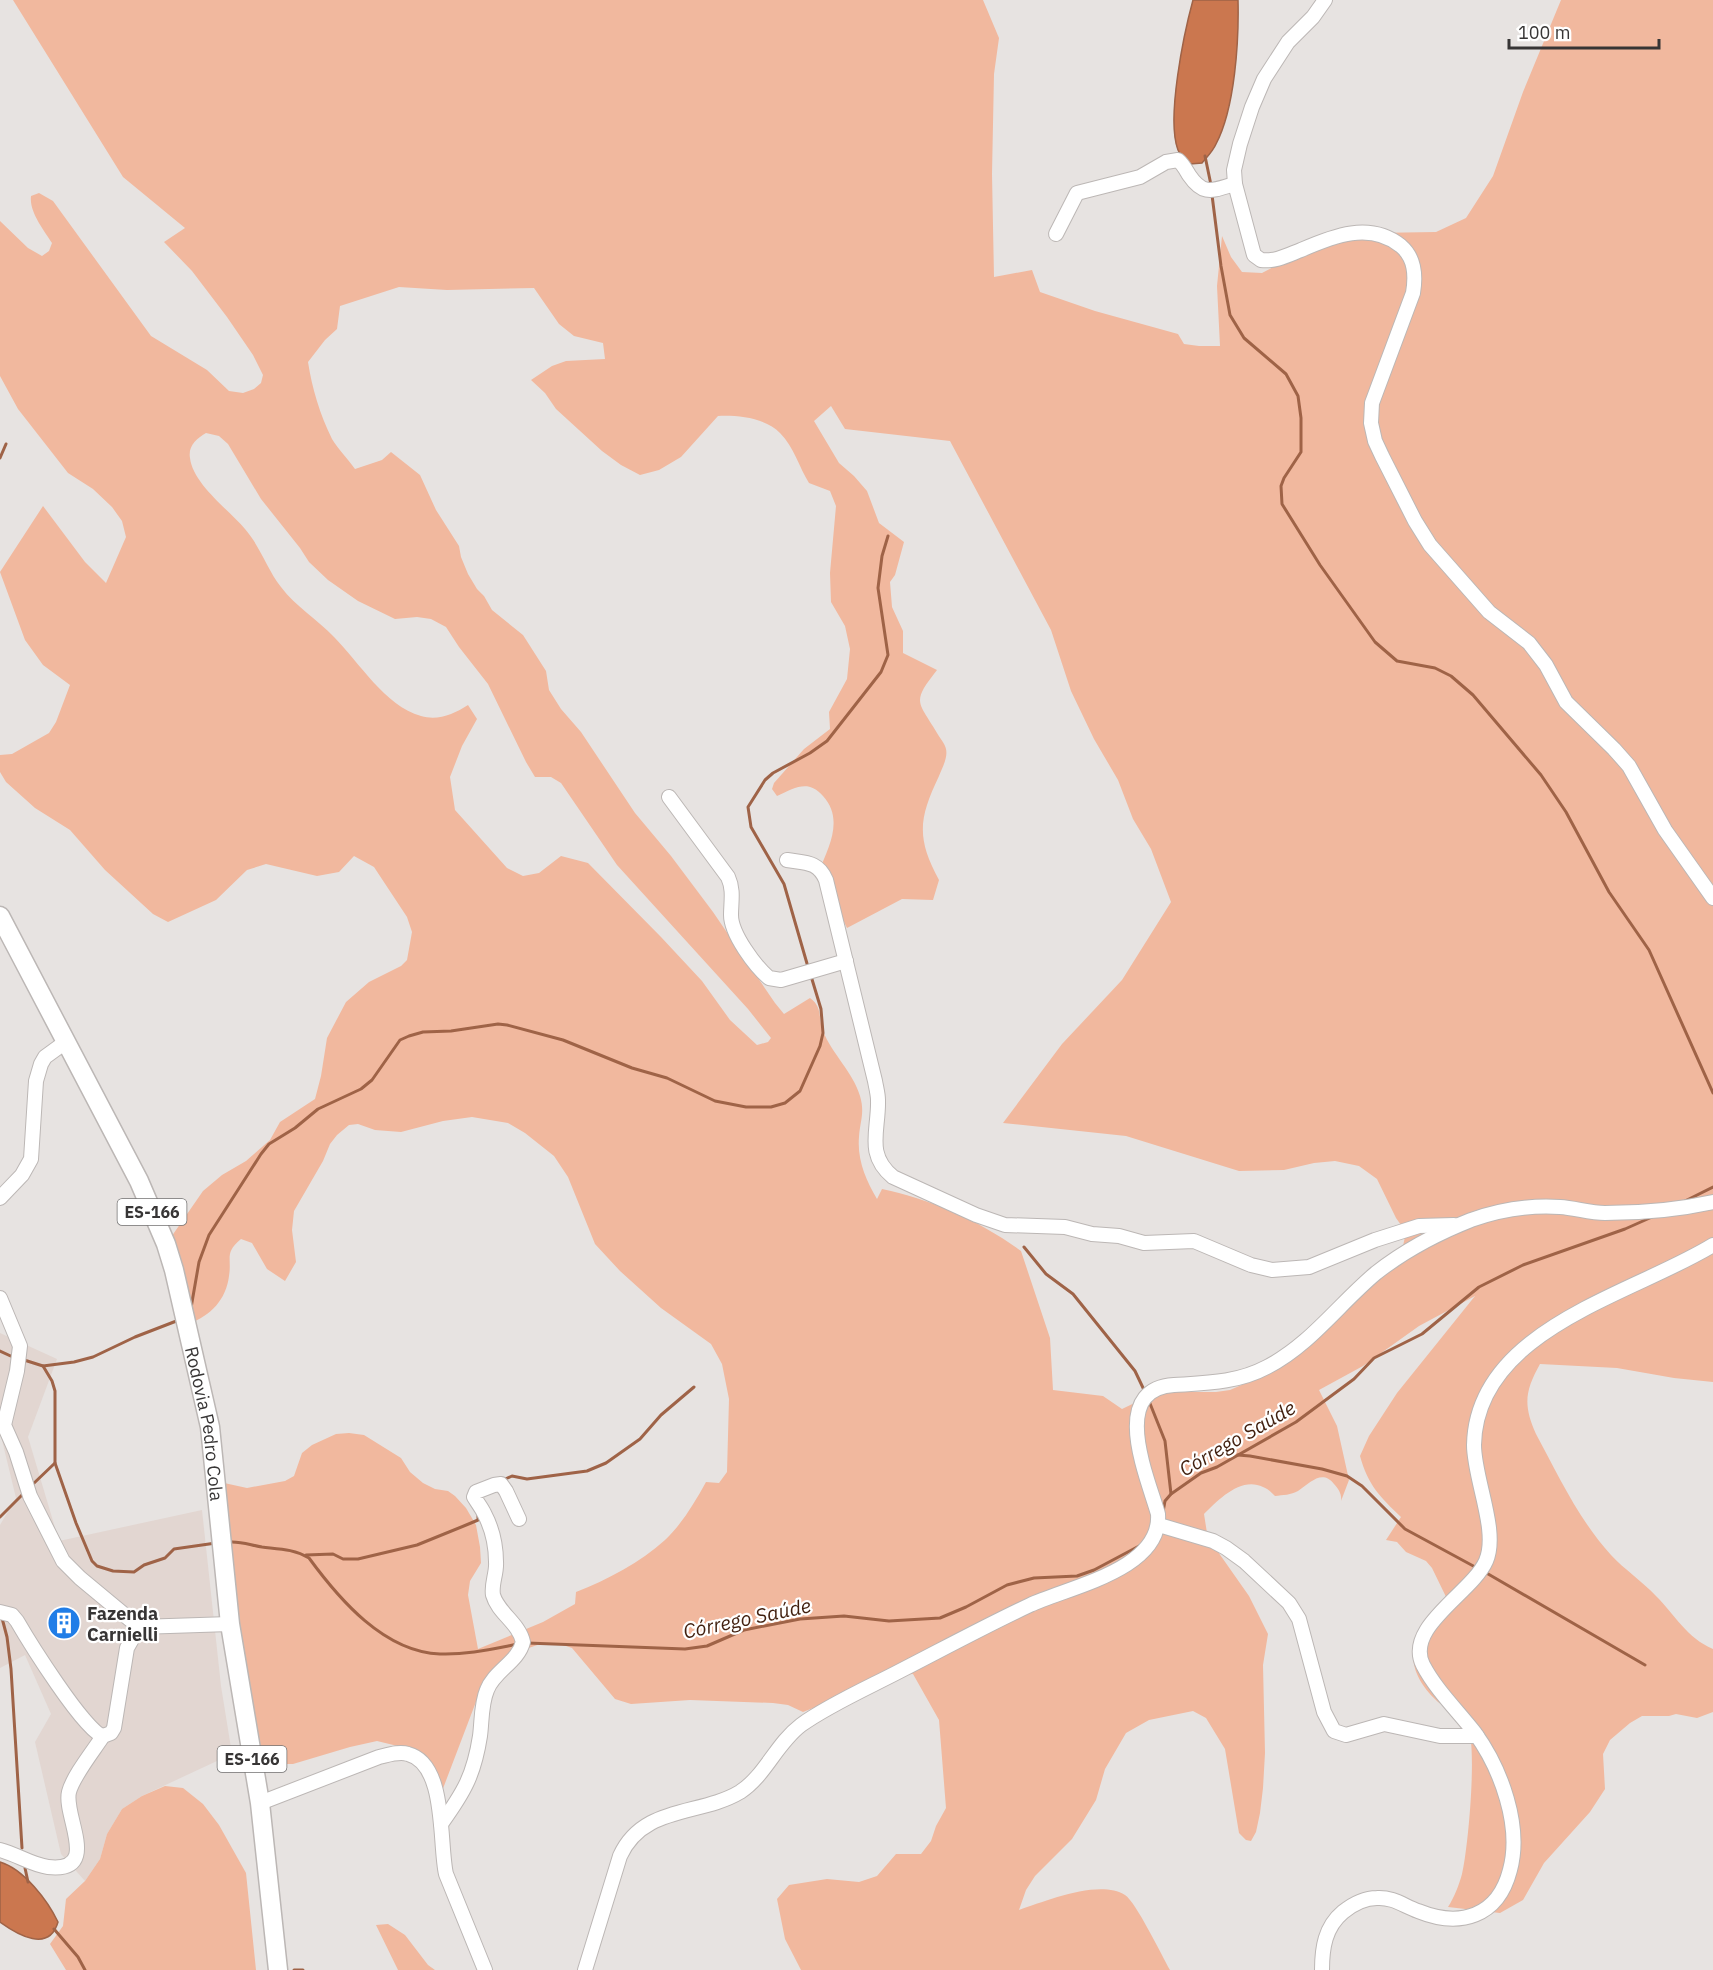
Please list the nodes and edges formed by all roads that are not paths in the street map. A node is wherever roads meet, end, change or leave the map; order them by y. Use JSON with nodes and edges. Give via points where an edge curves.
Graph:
{"nodes":[{"id":1,"x":1325,"y":0,"type":"edge"},
{"id":2,"x":1235,"y":184,"type":"junction"},
{"id":3,"x":1056,"y":234,"type":"dead end"},
{"id":4,"x":669,"y":797,"type":"dead end"},
{"id":5,"x":787,"y":860,"type":"dead end"},
{"id":6,"x":1713,"y":898,"type":"edge"},
{"id":7,"x":0,"y":916,"type":"edge"},
{"id":8,"x":846,"y":961,"type":"junction"},
{"id":9,"x":67,"y":1041,"type":"junction"},
{"id":10,"x":0,"y":1198,"type":"edge"},
{"id":11,"x":1713,"y":1202,"type":"edge"},
{"id":12,"x":1460,"y":1225,"type":"junction"},
{"id":13,"x":1713,"y":1245,"type":"edge"},
{"id":14,"x":0,"y":1298,"type":"edge"},
{"id":15,"x":519,"y":1519,"type":"dead end"},
{"id":16,"x":1159,"y":1525,"type":"junction"},
{"id":17,"x":0,"y":1612,"type":"edge"},
{"id":18,"x":230,"y":1624,"type":"junction"},
{"id":19,"x":139,"y":1627,"type":"junction"},
{"id":20,"x":103,"y":1736,"type":"junction"},
{"id":21,"x":1477,"y":1736,"type":"junction"},
{"id":22,"x":260,"y":1803,"type":"junction"},
{"id":23,"x":441,"y":1824,"type":"junction"},
{"id":24,"x":0,"y":1850,"type":"edge"},
{"id":25,"x":278,"y":1970,"type":"edge"},
{"id":26,"x":485,"y":1970,"type":"edge"},
{"id":27,"x":585,"y":1970,"type":"edge"},
{"id":28,"x":1322,"y":1970,"type":"edge"}],
"edges":[{"from":1,"to":2,"type":"street","via":[[1288,42],[1264,79],[1240,144]]},
{"from":2,"to":3,"type":"street","via":[[1199,188],[1182,164],[1171,160],[1140,177],[1077,193]]},
{"from":2,"to":6,"type":"street","via":[[1254,255],[1261,260],[1277,259],[1321,241],[1363,231],[1382,235],[1405,250],[1413,264],[1413,293],[1372,403],[1371,423],[1382,456],[1426,540],[1490,612],[1529,643],[1566,702],[1629,766],[1665,830]]},
{"from":4,"to":8,"type":"street","via":[[728,878],[734,927],[769,978],[781,980]]},
{"from":5,"to":8,"type":"street","via":[[816,865],[823,873]]},
{"from":7,"to":9,"type":"main road","name":"Rodovia Pedro Cola","number":"ES-166"},
{"from":8,"to":12,"type":"street","via":[[875,1081],[875,1144],[880,1162],[893,1177],[976,1215],[1005,1225],[1065,1227],[1144,1243],[1194,1241],[1272,1270],[1309,1267],[1419,1226]]},
{"from":9,"to":10,"type":"street","via":[[41,1064],[36,1081],[30,1159]]},
{"from":9,"to":18,"type":"main road","name":"Rodovia Pedro Cola","number":"ES-166","via":[[139,1181],[174,1270],[210,1427]]},
{"from":11,"to":12,"type":"street","via":[[1638,1213],[1524,1208]]},
{"from":12,"to":16,"type":"street","via":[[1418,1245],[1375,1274],[1291,1353],[1266,1367],[1225,1382],[1171,1385],[1143,1399],[1137,1443]]},
{"from":13,"to":21,"type":"street","via":[[1571,1314],[1535,1339],[1491,1387],[1475,1429],[1474,1447],[1491,1541],[1486,1560],[1474,1579],[1423,1634],[1419,1644],[1423,1665]]},
{"from":14,"to":19,"type":"street","via":[[18,1338],[19,1358],[4,1425],[30,1496],[63,1561]]},
{"from":15,"to":23,"type":"street","via":[[501,1484],[476,1492],[474,1497],[488,1521],[496,1548],[493,1595],[522,1642],[516,1656],[487,1689],[471,1777]]},
{"from":16,"to":21,"type":"street","via":[[1226,1548],[1289,1603],[1299,1619],[1324,1712],[1334,1731],[1346,1735],[1384,1724],[1440,1736]]},
{"from":16,"to":27,"type":"street","via":[[1145,1548],[1115,1571],[1031,1604],[855,1695],[801,1725],[739,1792],[662,1818],[632,1835],[620,1856]]},
{"from":17,"to":20,"type":"street","via":[[17,1621],[84,1720]]},
{"from":18,"to":19,"type":"street"},
{"from":18,"to":22,"type":"main road","name":"Rodovia Pedro Cola","number":"ES-166"},
{"from":19,"to":20,"type":"street","via":[[127,1648],[114,1728],[111,1734]]},
{"from":20,"to":24,"type":"street","via":[[69,1794],[78,1852],[72,1862],[49,1867]]},
{"from":21,"to":28,"type":"street","via":[[1500,1776],[1514,1831],[1510,1872],[1492,1905],[1473,1916],[1456,1918],[1419,1912],[1398,1901],[1365,1899],[1339,1915],[1329,1928]]},
{"from":22,"to":23,"type":"street","via":[[379,1756],[407,1754],[423,1763],[430,1775]]},
{"from":22,"to":25,"type":"main road","name":"Rodovia Pedro Cola","number":"ES-166"},
{"from":23,"to":26,"type":"street","via":[[446,1874]]}]}
